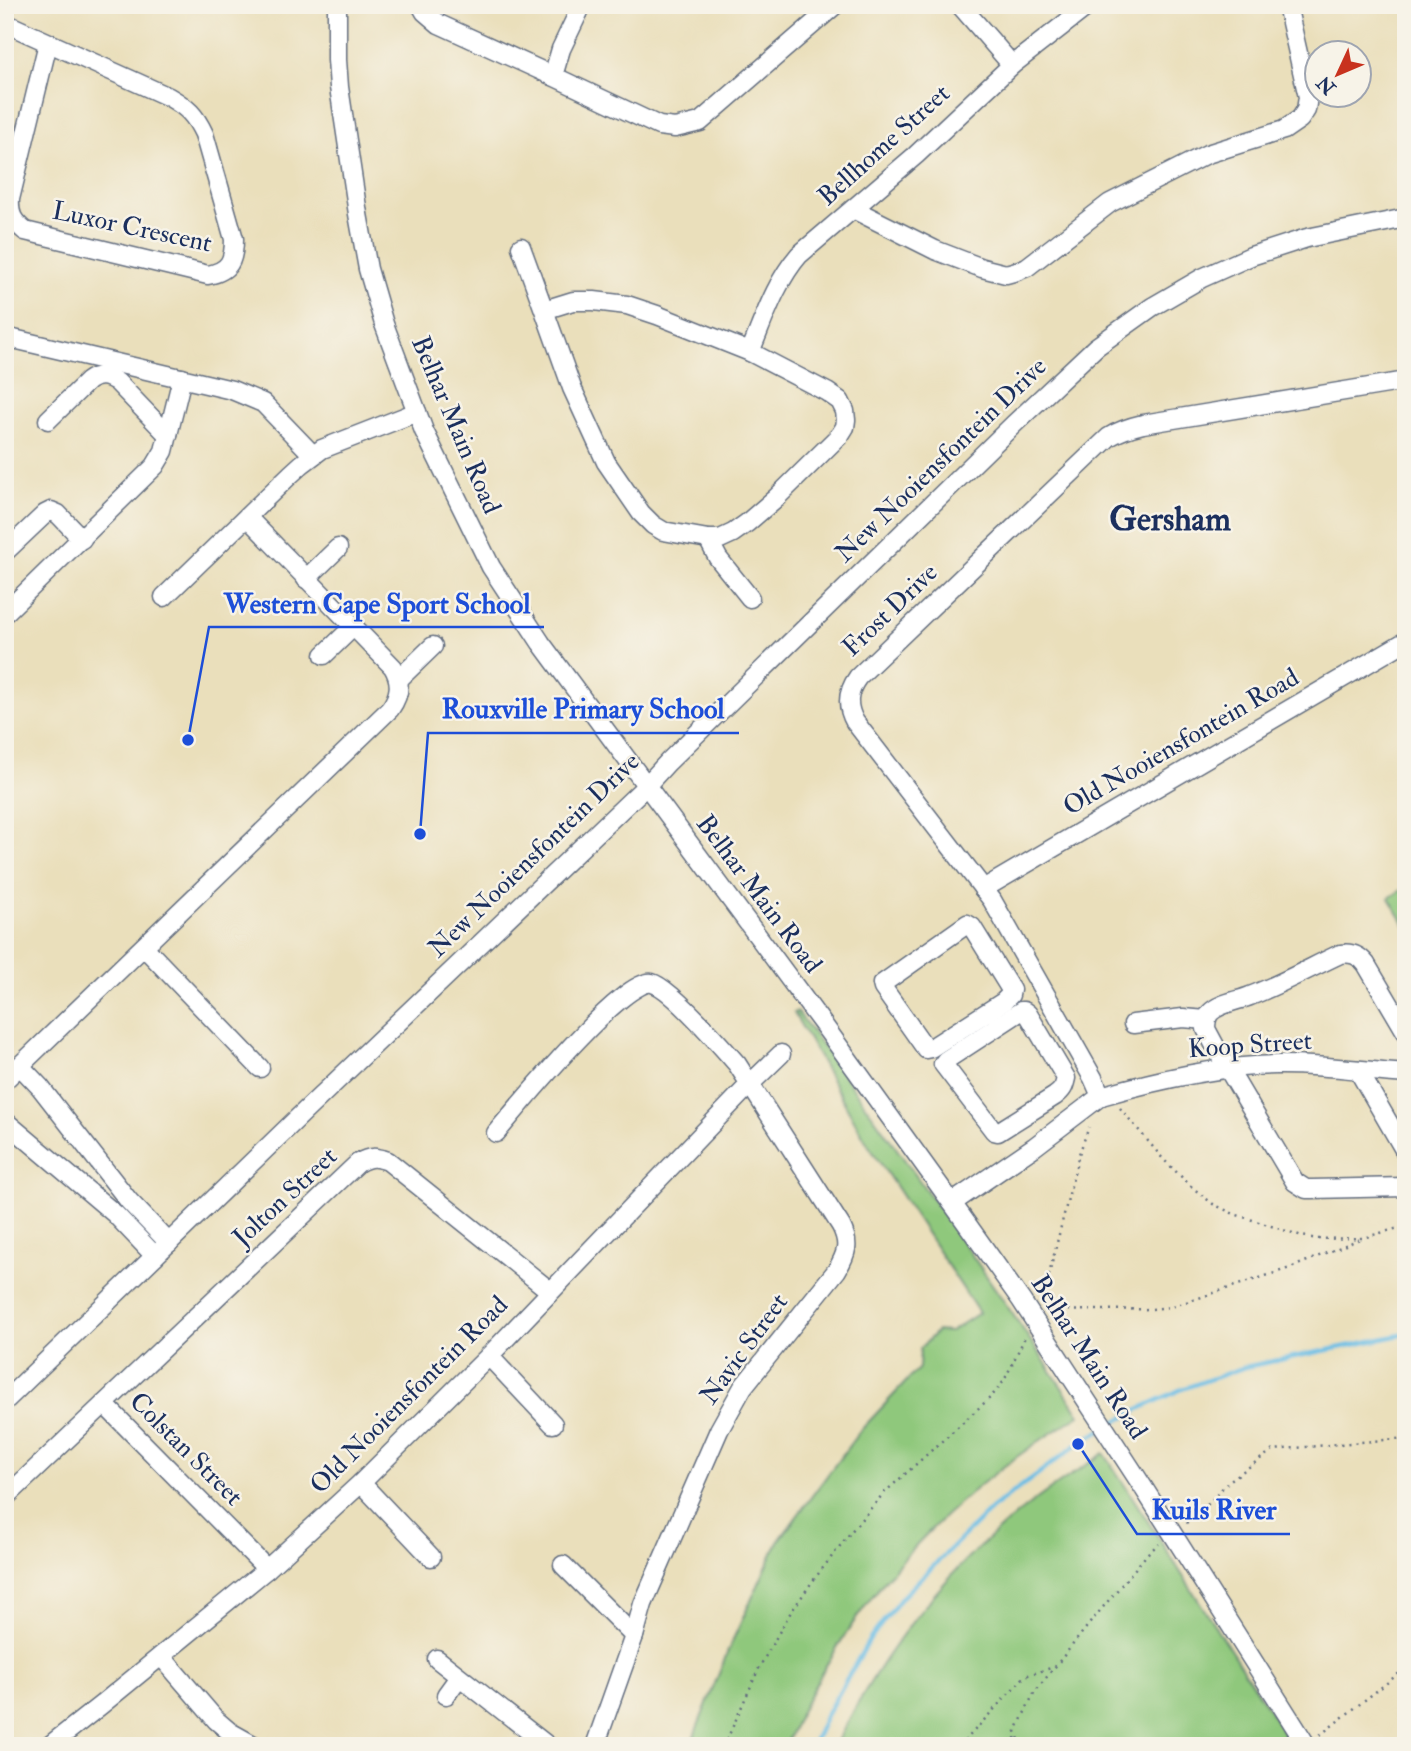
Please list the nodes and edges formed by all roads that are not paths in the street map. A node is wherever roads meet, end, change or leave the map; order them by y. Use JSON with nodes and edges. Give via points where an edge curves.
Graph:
{"nodes":[{"id":1,"x":337,"y":5,"type":"edge"},
{"id":2,"x":421,"y":5,"type":"edge"},
{"id":3,"x":582,"y":5,"type":"edge"},
{"id":4,"x":835,"y":5,"type":"edge"},
{"id":5,"x":960,"y":5,"type":"edge"},
{"id":6,"x":1088,"y":5,"type":"edge"},
{"id":7,"x":1287,"y":5,"type":"edge"},
{"id":8,"x":5,"y":23,"type":"edge"},
{"id":9,"x":48,"y":43,"type":"junction"},
{"id":10,"x":1012,"y":65,"type":"junction"},
{"id":11,"x":553,"y":76,"type":"junction"},
{"id":12,"x":853,"y":209,"type":"junction"},
{"id":13,"x":1406,"y":218,"type":"edge"},
{"id":14,"x":521,"y":247,"type":"dead end"},
{"id":15,"x":544,"y":310,"type":"junction"},
{"id":16,"x":5,"y":337,"type":"edge"},
{"id":17,"x":750,"y":352,"type":"junction"},
{"id":18,"x":182,"y":378,"type":"junction"},
{"id":19,"x":1406,"y":381,"type":"edge"},
{"id":20,"x":417,"y":412,"type":"junction"},
{"id":21,"x":48,"y":420,"type":"dead end"},
{"id":22,"x":168,"y":435,"type":"junction"},
{"id":23,"x":313,"y":455,"type":"junction"},
{"id":24,"x":247,"y":517,"type":"junction"},
{"id":25,"x":82,"y":539,"type":"junction"},
{"id":26,"x":708,"y":539,"type":"junction"},
{"id":27,"x":338,"y":548,"type":"dead end"},
{"id":28,"x":5,"y":552,"type":"edge"},
{"id":29,"x":306,"y":579,"type":"junction"},
{"id":30,"x":164,"y":597,"type":"dead end"},
{"id":31,"x":750,"y":598,"type":"dead end"},
{"id":32,"x":5,"y":613,"type":"edge"},
{"id":33,"x":353,"y":627,"type":"junction"},
{"id":34,"x":1406,"y":641,"type":"edge"},
{"id":35,"x":433,"y":646,"type":"dead end"},
{"id":36,"x":324,"y":655,"type":"dead end"},
{"id":37,"x":398,"y":679,"type":"junction"},
{"id":38,"x":646,"y":786,"type":"junction"},
{"id":39,"x":983,"y":889,"type":"junction"},
{"id":40,"x":1017,"y":944,"type":"junction"},
{"id":41,"x":144,"y":947,"type":"junction"},
{"id":42,"x":991,"y":958,"type":"junction"},
{"id":43,"x":1054,"y":1009,"type":"junction"},
{"id":44,"x":1206,"y":1020,"type":"junction"},
{"id":45,"x":1032,"y":1021,"type":"junction"},
{"id":46,"x":1133,"y":1024,"type":"dead end"},
{"id":47,"x":1406,"y":1032,"type":"edge"},
{"id":48,"x":781,"y":1054,"type":"dead end"},
{"id":49,"x":20,"y":1066,"type":"junction"},
{"id":50,"x":260,"y":1068,"type":"dead end"},
{"id":51,"x":1228,"y":1069,"type":"junction"},
{"id":52,"x":1359,"y":1069,"type":"junction"},
{"id":53,"x":1406,"y":1074,"type":"edge"},
{"id":54,"x":5,"y":1080,"type":"edge"},
{"id":55,"x":751,"y":1083,"type":"junction"},
{"id":56,"x":1101,"y":1097,"type":"junction"},
{"id":57,"x":5,"y":1121,"type":"edge"},
{"id":58,"x":496,"y":1133,"type":"dead end"},
{"id":59,"x":1406,"y":1153,"type":"edge"},
{"id":60,"x":1406,"y":1187,"type":"edge"},
{"id":61,"x":952,"y":1203,"type":"junction"},
{"id":62,"x":169,"y":1243,"type":"junction"},
{"id":63,"x":156,"y":1256,"type":"junction"},
{"id":64,"x":550,"y":1291,"type":"junction"},
{"id":65,"x":489,"y":1356,"type":"junction"},
{"id":66,"x":5,"y":1401,"type":"edge"},
{"id":67,"x":104,"y":1404,"type":"junction"},
{"id":68,"x":553,"y":1424,"type":"dead end"},
{"id":69,"x":361,"y":1483,"type":"junction"},
{"id":70,"x":5,"y":1498,"type":"edge"},
{"id":71,"x":431,"y":1557,"type":"dead end"},
{"id":72,"x":563,"y":1565,"type":"dead end"},
{"id":73,"x":267,"y":1569,"type":"junction"},
{"id":74,"x":634,"y":1636,"type":"junction"},
{"id":75,"x":161,"y":1656,"type":"junction"},
{"id":76,"x":437,"y":1659,"type":"dead end"},
{"id":77,"x":459,"y":1677,"type":"junction"},
{"id":78,"x":446,"y":1695,"type":"dead end"},
{"id":79,"x":49,"y":1746,"type":"edge"},
{"id":80,"x":255,"y":1746,"type":"edge"},
{"id":81,"x":548,"y":1746,"type":"edge"},
{"id":82,"x":595,"y":1746,"type":"edge"},
{"id":83,"x":1307,"y":1746,"type":"edge"}],
"edges":[{"from":1,"to":20,"type":"street","name":"Belhar Main Road","via":[[339,88],[368,269]]},
{"from":2,"to":11,"type":"street","via":[[439,24]]},
{"from":3,"to":11,"type":"street"},
{"from":4,"to":11,"type":"street","via":[[700,122],[685,127],[659,126]]},
{"from":5,"to":10,"type":"street"},
{"from":6,"to":10,"type":"street","name":"Bellhome Street"},
{"from":7,"to":12,"type":"street","via":[[1308,97],[1300,119],[1284,130],[1207,154],[1110,203],[1027,267],[1006,274],[982,268]]},
{"from":8,"to":9,"type":"street","name":"Luxor Crescent"},
{"from":9,"to":9,"type":"street","name":"Luxor Crescent","via":[[10,200],[13,220],[24,231],[208,275],[222,271],[233,256],[234,239],[197,119],[169,97]]},
{"from":10,"to":12,"type":"street","name":"Bellhome Street"},
{"from":12,"to":17,"type":"street","name":"Bellhome Street","via":[[791,264]]},
{"from":13,"to":38,"type":"street","name":"New Nooiensfontein Drive","via":[[1307,238],[1251,256],[1152,307],[1096,347]]},
{"from":14,"to":15,"type":"street"},
{"from":15,"to":17,"type":"street","via":[[573,301],[627,305]]},
{"from":15,"to":26,"type":"street","via":[[572,388],[606,462],[641,513],[663,531]]},
{"from":16,"to":18,"type":"street"},
{"from":17,"to":26,"type":"street","via":[[840,401],[845,427],[747,523],[720,539]]},
{"from":18,"to":22,"type":"street"},
{"from":18,"to":23,"type":"street","via":[[263,403]]},
{"from":19,"to":39,"type":"street","name":"Frost Drive","via":[[1126,427],[1109,437],[858,677],[848,701],[855,722]]},
{"from":20,"to":23,"type":"street"},
{"from":20,"to":38,"type":"street","name":"Belhar Main Road","via":[[491,567]]},
{"from":21,"to":22,"type":"street","via":[[88,382],[102,376],[117,382]]},
{"from":22,"to":25,"type":"street","via":[[155,466]]},
{"from":23,"to":24,"type":"street"},
{"from":24,"to":29,"type":"street"},
{"from":24,"to":30,"type":"street"},
{"from":25,"to":28,"type":"street","via":[[58,514],[48,512]]},
{"from":25,"to":32,"type":"street"},
{"from":26,"to":31,"type":"street"},
{"from":27,"to":29,"type":"street"},
{"from":29,"to":33,"type":"street"},
{"from":33,"to":36,"type":"street"},
{"from":33,"to":37,"type":"street","via":[[393,667]]},
{"from":34,"to":39,"type":"street","name":"Old Nooiensfontein Road"},
{"from":35,"to":37,"type":"street"},
{"from":37,"to":41,"type":"street","via":[[398,696],[390,709]]},
{"from":38,"to":61,"type":"street","name":"Belhar Main Road"},
{"from":38,"to":62,"type":"street","name":"New Nooiensfontein Drive"},
{"from":39,"to":40,"type":"street","name":"Frost Drive"},
{"from":40,"to":42,"type":"street"},
{"from":40,"to":43,"type":"street","name":"Frost Drive"},
{"from":41,"to":49,"type":"street"},
{"from":41,"to":50,"type":"street"},
{"from":42,"to":42,"type":"street","via":[[967,924],[884,982],[883,988],[924,1048],[1010,995]]},
{"from":43,"to":45,"type":"street"},
{"from":43,"to":56,"type":"street","name":"Frost Drive"},
{"from":44,"to":46,"type":"street"},
{"from":44,"to":47,"type":"street","via":[[1212,1011],[1231,1002],[1350,953],[1366,964]]},
{"from":44,"to":51,"type":"street","via":[[1206,1029]]},
{"from":45,"to":45,"type":"street","via":[[1021,1011],[944,1062],[996,1132],[1064,1087],[1066,1078]]},
{"from":48,"to":55,"type":"street","name":"Old Nooiensfontein Road"},
{"from":49,"to":54,"type":"street"},
{"from":49,"to":62,"type":"street","via":[[129,1201]]},
{"from":51,"to":52,"type":"street","name":"Koop Street","via":[[1319,1065]]},
{"from":51,"to":56,"type":"street","name":"Koop Street","via":[[1186,1074]]},
{"from":51,"to":60,"type":"street","via":[[1300,1186]]},
{"from":52,"to":53,"type":"street","name":"Koop Street"},
{"from":52,"to":59,"type":"street"},
{"from":55,"to":58,"type":"street","name":"Navic Street","via":[[717,1040],[667,992],[646,983],[623,997],[558,1060]]},
{"from":55,"to":64,"type":"street","name":"Old Nooiensfontein Road"},
{"from":55,"to":74,"type":"street","name":"Navic Street","via":[[848,1238],[846,1253],[732,1406],[643,1604]]},
{"from":56,"to":61,"type":"street"},
{"from":57,"to":63,"type":"street","via":[[115,1214]]},
{"from":61,"to":83,"type":"street","name":"Belhar Main Road","via":[[1061,1361]]},
{"from":62,"to":63,"type":"street","name":"New Nooiensfontein Drive"},
{"from":63,"to":66,"type":"street","name":"New Nooiensfontein Drive"},
{"from":64,"to":65,"type":"street","name":"Old Nooiensfontein Road"},
{"from":64,"to":67,"type":"street","name":"Jolton Street","via":[[388,1161],[367,1158]]},
{"from":65,"to":68,"type":"street"},
{"from":65,"to":69,"type":"street","name":"Old Nooiensfontein Road"},
{"from":67,"to":70,"type":"street","name":"Colstan Street"},
{"from":67,"to":73,"type":"street","name":"Colstan Street"},
{"from":69,"to":71,"type":"street"},
{"from":69,"to":73,"type":"street","name":"Old Nooiensfontein Road"},
{"from":72,"to":74,"type":"street"},
{"from":73,"to":75,"type":"street","name":"Old Nooiensfontein Road"},
{"from":74,"to":82,"type":"street","name":"Navic Street"},
{"from":75,"to":79,"type":"street","name":"Old Nooiensfontein Road"},
{"from":75,"to":80,"type":"street","via":[[216,1720]]},
{"from":76,"to":77,"type":"street"},
{"from":77,"to":78,"type":"street"},
{"from":77,"to":81,"type":"street"}]}
